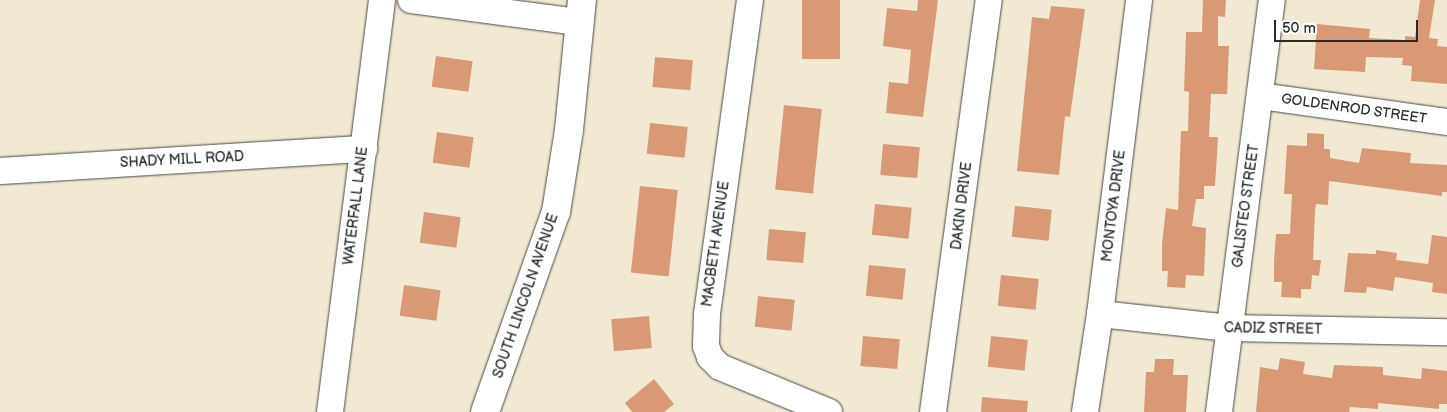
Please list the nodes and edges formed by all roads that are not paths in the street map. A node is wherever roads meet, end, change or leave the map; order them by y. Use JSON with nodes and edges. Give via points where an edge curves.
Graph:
{"nodes":[{"id":1,"x":382,"y":0,"type":"edge"},
{"id":2,"x":411,"y":0,"type":"edge"},
{"id":3,"x":750,"y":0,"type":"edge"},
{"id":4,"x":989,"y":0,"type":"edge"},
{"id":5,"x":1139,"y":0,"type":"edge"},
{"id":6,"x":1272,"y":0,"type":"edge"},
{"id":7,"x":581,"y":11,"type":"edge"},
{"id":8,"x":1260,"y":96,"type":"junction"},
{"id":9,"x":1447,"y":122,"type":"edge"},
{"id":10,"x":364,"y":149,"type":"junction"},
{"id":11,"x":0,"y":171,"type":"edge"},
{"id":12,"x":1100,"y":314,"type":"junction"},
{"id":13,"x":1229,"y":328,"type":"junction"},
{"id":14,"x":1447,"y":332,"type":"edge"},
{"id":15,"x":330,"y":412,"type":"edge"},
{"id":16,"x":485,"y":412,"type":"edge"},
{"id":17,"x":829,"y":412,"type":"edge"},
{"id":18,"x":933,"y":412,"type":"edge"},
{"id":19,"x":1085,"y":412,"type":"edge"},
{"id":20,"x":1219,"y":412,"type":"edge"}],
"edges":[{"from":1,"to":10,"type":"street","name":"WATERFALL LANE"},
{"from":2,"to":7,"type":"street"},
{"from":3,"to":17,"type":"street","name":"MACBETH AVENUE","via":[[707,316],[706,346],[710,358],[720,367]]},
{"from":4,"to":18,"type":"street","name":"DAKIN DRIVE"},
{"from":5,"to":12,"type":"street","name":"MONTOYA DRIVE"},
{"from":6,"to":8,"type":"street","name":"GALISTEO STREET"},
{"from":7,"to":16,"type":"main road","name":"SOUTH LINCOLN AVENUE","via":[[569,130],[556,212]]},
{"from":8,"to":9,"type":"street","name":"GOLDENROD STREET"},
{"from":8,"to":13,"type":"street","name":"GALISTEO STREET"},
{"from":10,"to":11,"type":"street","name":"SHADY MILL ROAD"},
{"from":10,"to":15,"type":"street","name":"WATERFALL LANE"},
{"from":12,"to":13,"type":"street","name":"CADIZ STREET"},
{"from":12,"to":19,"type":"street","name":"MONTOYA DRIVE"},
{"from":13,"to":14,"type":"street","name":"CADIZ STREET"},
{"from":13,"to":20,"type":"street","name":"GALISTEO STREET"}]}
